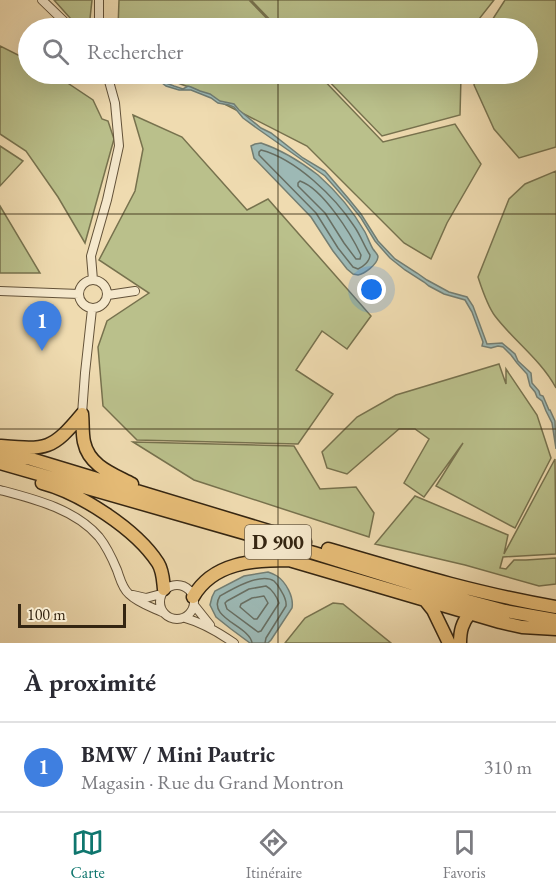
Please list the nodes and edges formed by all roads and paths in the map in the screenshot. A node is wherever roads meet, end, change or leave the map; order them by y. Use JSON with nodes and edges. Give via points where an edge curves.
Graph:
{"nodes":[{"id":1,"x":42,"y":0,"type":"edge"},
{"id":2,"x":99,"y":0,"type":"edge"},
{"id":3,"x":61,"y":18,"type":"edge"},
{"id":4,"x":99,"y":18,"type":"edge"},
{"id":5,"x":109,"y":84,"type":"edge"},
{"id":6,"x":93,"y":280,"type":"junction"},
{"id":7,"x":0,"y":291,"type":"edge"},
{"id":8,"x":135,"y":291,"type":"dead end"},
{"id":9,"x":79,"y":294,"type":"junction"},
{"id":10,"x":108,"y":295,"type":"junction"},
{"id":11,"x":92,"y":309,"type":"junction"},
{"id":12,"x":82,"y":414,"type":"junction"},
{"id":13,"x":0,"y":446,"type":"edge"},
{"id":14,"x":0,"y":452,"type":"edge"},
{"id":15,"x":0,"y":463,"type":"edge"},
{"id":16,"x":0,"y":471,"type":"edge"},
{"id":17,"x":0,"y":490,"type":"edge"},
{"id":18,"x":163,"y":499,"type":"junction"},
{"id":19,"x":163,"y":592,"type":"junction"},
{"id":20,"x":128,"y":594,"type":"junction"},
{"id":21,"x":425,"y":600,"type":"junction"},
{"id":22,"x":194,"y":601,"type":"junction"},
{"id":23,"x":556,"y":607,"type":"edge"},
{"id":24,"x":162,"y":612,"type":"junction"},
{"id":25,"x":470,"y":613,"type":"junction"},
{"id":26,"x":185,"y":618,"type":"junction"},
{"id":27,"x":556,"y":620,"type":"edge"},
{"id":28,"x":213,"y":629,"type":"junction"},
{"id":29,"x":556,"y":629,"type":"edge"},
{"id":30,"x":234,"y":643,"type":"edge"},
{"id":31,"x":449,"y":643,"type":"edge"},
{"id":32,"x":460,"y":643,"type":"edge"}],
"edges":[{"from":1,"to":3,"type":"street"},
{"from":2,"to":4,"type":"street"},
{"from":5,"to":6,"type":"street","via":[[119,146],[91,256]]},
{"from":6,"to":9,"type":"street","via":[[81,285]]},
{"from":6,"to":10,"type":"street","via":[[102,282]]},
{"from":7,"to":9,"type":"street"},
{"from":8,"to":10,"type":"street"},
{"from":9,"to":11,"type":"street","via":[[81,302]]},
{"from":10,"to":11,"type":"street","via":[[104,303]]},
{"from":11,"to":12,"type":"street"},
{"from":12,"to":13,"type":"main road","via":[[65,434],[46,446]]},
{"from":12,"to":18,"type":"main road","via":[[84,443],[92,460]]},
{"from":14,"to":18,"type":"main road","number":"D 900"},
{"from":15,"to":27,"type":"main road","number":"D 900","via":[[468,601]]},
{"from":16,"to":19,"type":"main road","via":[[79,497],[134,535],[159,564]]},
{"from":17,"to":20,"type":"street","via":[[33,498],[86,526],[108,548]]},
{"from":18,"to":23,"type":"main road","number":"D 900","via":[[465,588]]},
{"from":19,"to":20,"type":"street","via":[[146,598]]},
{"from":19,"to":22,"type":"street","via":[[173,585],[183,586]]},
{"from":19,"to":24,"type":"street","via":[[159,603]]},
{"from":20,"to":24,"type":"street"},
{"from":21,"to":22,"type":"main road","via":[[281,560],[221,570],[199,586]]},
{"from":21,"to":25,"type":"main road"},
{"from":21,"to":31,"type":"main road"},
{"from":22,"to":26,"type":"street"},
{"from":22,"to":28,"type":"street"},
{"from":24,"to":26,"type":"street","via":[[175,620]]},
{"from":25,"to":29,"type":"main road","via":[[522,627]]},
{"from":25,"to":32,"type":"main road","via":[[463,621]]},
{"from":26,"to":28,"type":"street"},
{"from":28,"to":30,"type":"street"}]}
